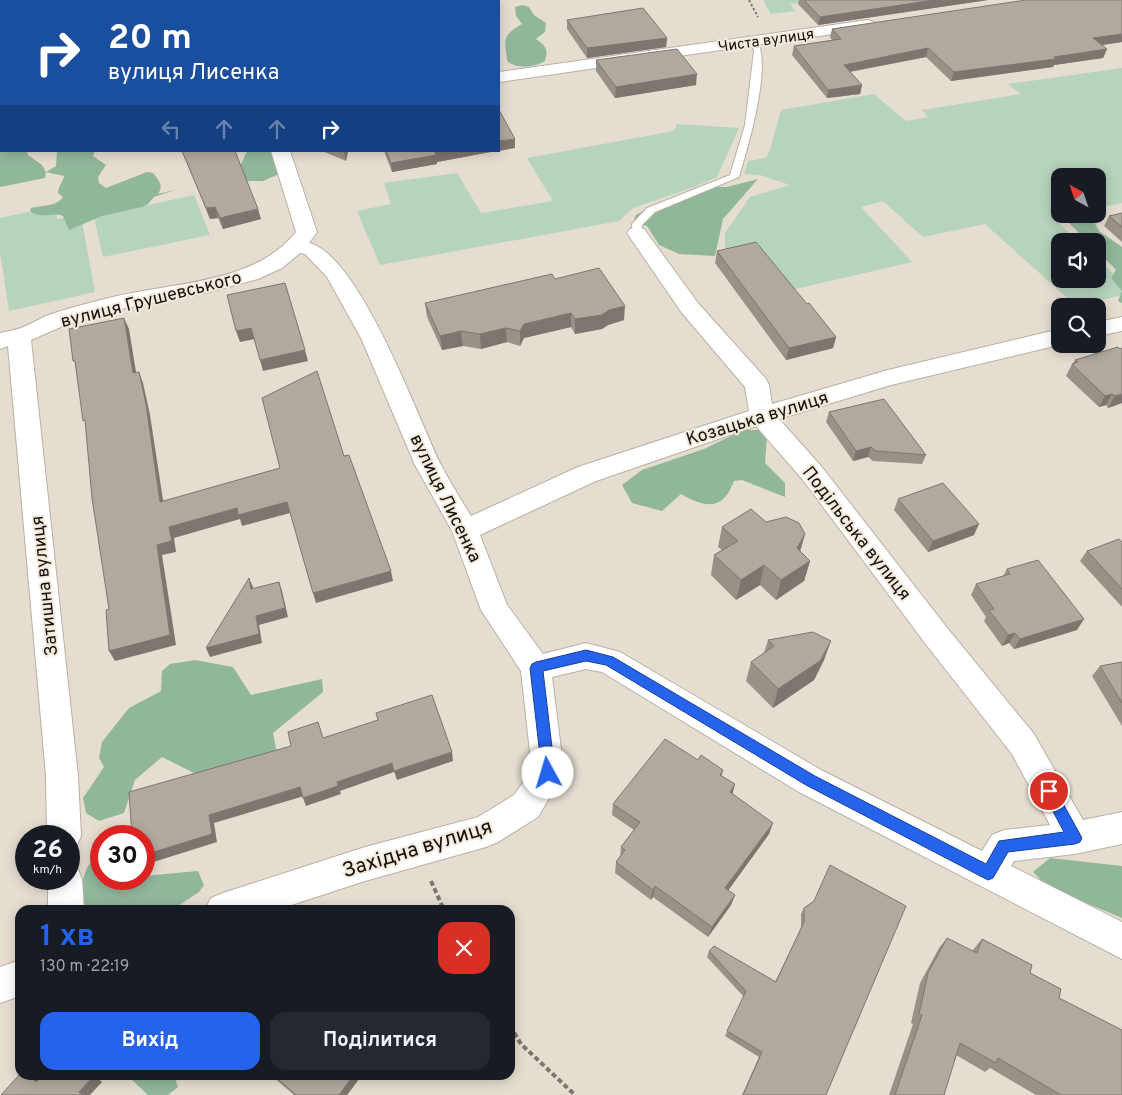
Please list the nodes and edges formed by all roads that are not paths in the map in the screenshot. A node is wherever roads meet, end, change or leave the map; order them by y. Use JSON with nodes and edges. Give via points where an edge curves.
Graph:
{"nodes":[{"id":1,"x":885,"y":22,"type":"edge"},
{"id":2,"x":754,"y":42,"type":"junction"},
{"id":3,"x":500,"y":77,"type":"edge"},
{"id":4,"x":280,"y":152,"type":"edge"},
{"id":5,"x":637,"y":233,"type":"joint"},
{"id":6,"x":296,"y":246,"type":"junction"},
{"id":7,"x":1122,"y":324,"type":"edge"},
{"id":8,"x":1106,"y":327,"type":"edge"},
{"id":9,"x":10,"y":339,"type":"edge"},
{"id":10,"x":1051,"y":339,"type":"edge"},
{"id":11,"x":762,"y":416,"type":"junction"},
{"id":12,"x":465,"y":530,"type":"junction"},
{"id":13,"x":536,"y":668,"type":"junction"},
{"id":14,"x":64,"y":825,"type":"edge"},
{"id":15,"x":1122,"y":828,"type":"edge"},
{"id":16,"x":1075,"y":838,"type":"junction"},
{"id":17,"x":988,"y":873,"type":"junction"},
{"id":18,"x":65,"y":890,"type":"edge"},
{"id":19,"x":66,"y":905,"type":"edge"},
{"id":20,"x":238,"y":905,"type":"edge"},
{"id":21,"x":1122,"y":941,"type":"edge"},
{"id":22,"x":15,"y":980,"type":"edge"},
{"id":23,"x":0,"y":985,"type":"edge"}],
"edges":[{"from":1,"to":2,"type":"street","name":"Чиста вулиця"},
{"from":2,"to":3,"type":"street","name":"Чиста вулиця"},
{"from":2,"to":5,"type":"lane","via":[[758,52],[750,125],[734,177],[651,210],[637,224]]},
{"from":4,"to":6,"type":"street","via":[[307,232]]},
{"from":5,"to":11,"type":"street","via":[[690,308],[757,385]]},
{"from":6,"to":9,"type":"street","name":"вулиця Грушевського","via":[[250,274],[114,304],[55,321]]},
{"from":6,"to":12,"type":"street","name":"вулиця Лисенка","via":[[312,250],[336,274],[373,338],[428,465]]},
{"from":7,"to":8,"type":"street"},
{"from":9,"to":14,"type":"street","name":"Затишна вулиця","via":[[62,776]]},
{"from":10,"to":11,"type":"street","name":"Козацька вулиця","via":[[888,378]]},
{"from":11,"to":12,"type":"street","name":"Козацька вулиця","via":[[587,474]]},
{"from":11,"to":16,"type":"street","name":"Подільська вулиця","via":[[812,473],[1023,744]]},
{"from":12,"to":13,"type":"street","name":"вулиця Лисенка","via":[[495,610]]},
{"from":13,"to":17,"type":"street","via":[[586,656],[609,661],[810,781]]},
{"from":13,"to":20,"type":"street","name":"Західна вулиця","via":[[548,773],[526,806],[486,830]]},
{"from":15,"to":16,"type":"street"},
{"from":16,"to":17,"type":"street","via":[[1004,846]]},
{"from":17,"to":21,"type":"street"},
{"from":18,"to":19,"type":"street"},
{"from":22,"to":23,"type":"street"}]}
